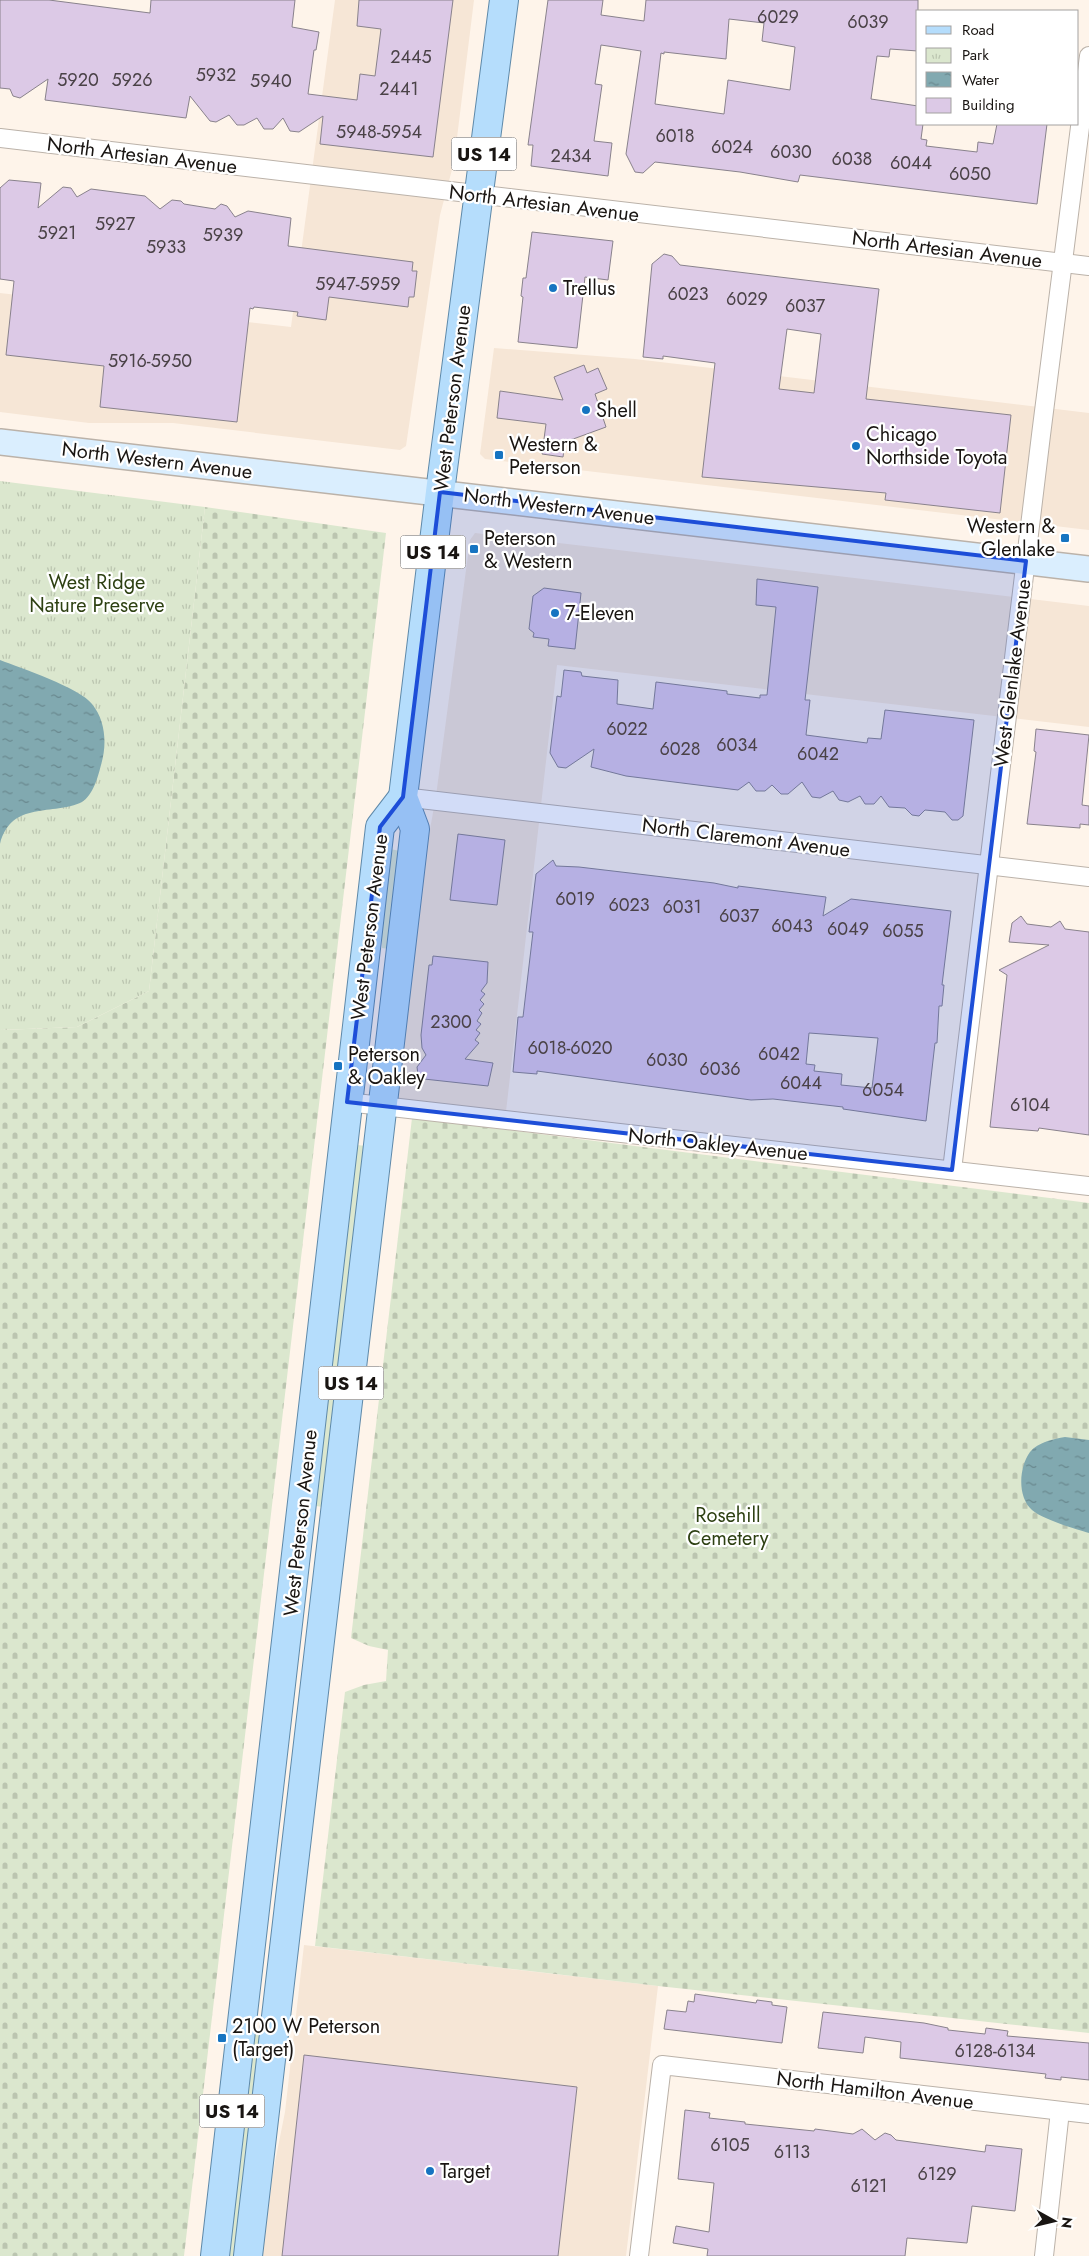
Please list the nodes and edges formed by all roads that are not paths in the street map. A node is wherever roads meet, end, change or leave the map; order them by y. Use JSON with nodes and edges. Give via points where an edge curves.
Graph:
{"nodes":[{"id":1,"x":504,"y":0,"type":"edge"},
{"id":2,"x":1089,"y":56,"type":"edge"},
{"id":3,"x":0,"y":138,"type":"edge"},
{"id":4,"x":478,"y":195,"type":"junction"},
{"id":5,"x":1063,"y":263,"type":"junction"},
{"id":6,"x":1089,"y":266,"type":"edge"},
{"id":7,"x":0,"y":442,"type":"edge"},
{"id":8,"x":440,"y":492,"type":"junction"},
{"id":9,"x":1026,"y":561,"type":"junction"},
{"id":10,"x":1089,"y":569,"type":"edge"},
{"id":11,"x":403,"y":797,"type":"junction"},
{"id":12,"x":989,"y":865,"type":"junction"},
{"id":13,"x":1089,"y":877,"type":"edge"},
{"id":14,"x":347,"y":1102,"type":"junction"},
{"id":15,"x":383,"y":1106,"type":"junction"},
{"id":16,"x":952,"y":1170,"type":"junction"},
{"id":17,"x":1089,"y":1186,"type":"edge"},
{"id":18,"x":1060,"y":2111,"type":"junction"},
{"id":19,"x":1089,"y":2114,"type":"edge"},
{"id":20,"x":215,"y":2256,"type":"edge"},
{"id":21,"x":248,"y":2256,"type":"edge"},
{"id":22,"x":639,"y":2256,"type":"edge"},
{"id":23,"x":1044,"y":2256,"type":"edge"}],
"edges":[{"from":1,"to":4,"type":"main road","name":"West Peterson Avenue","number":"US 14"},
{"from":2,"to":5,"type":"street","name":"West Glenlake Avenue"},
{"from":3,"to":4,"type":"street","name":"North Artesian Avenue"},
{"from":4,"to":5,"type":"street","name":"North Artesian Avenue"},
{"from":4,"to":8,"type":"main road","name":"West Peterson Avenue","number":"US 14"},
{"from":5,"to":6,"type":"street","name":"North Artesian Avenue"},
{"from":5,"to":9,"type":"street","name":"West Glenlake Avenue"},
{"from":7,"to":8,"type":"main road","name":"North Western Avenue"},
{"from":8,"to":9,"type":"main road","name":"North Western Avenue"},
{"from":8,"to":11,"type":"main road","name":"West Peterson Avenue","number":"US 14"},
{"from":9,"to":10,"type":"main road","name":"North Western Avenue"},
{"from":9,"to":12,"type":"street","name":"West Glenlake Avenue"},
{"from":11,"to":12,"type":"street","name":"North Claremont Avenue"},
{"from":11,"to":14,"type":"main road","name":"West Peterson Avenue","number":"US 14","via":[[380,827]]},
{"from":11,"to":15,"type":"main road","name":"West Peterson Avenue","number":"US 14","via":[[415,829]]},
{"from":12,"to":13,"type":"street","name":"North Claremont Avenue"},
{"from":12,"to":16,"type":"street","name":"West Glenlake Avenue"},
{"from":14,"to":15,"type":"street","name":"North Oakley Avenue"},
{"from":14,"to":20,"type":"main road","name":"West Peterson Avenue","number":"US 14"},
{"from":15,"to":16,"type":"street","name":"North Oakley Avenue"},
{"from":15,"to":21,"type":"main road","name":"West Peterson Avenue","number":"US 14"},
{"from":16,"to":17,"type":"street","name":"North Oakley Avenue"},
{"from":18,"to":19,"type":"street","name":"North Hamilton Avenue"},
{"from":18,"to":22,"type":"street","name":"North Hamilton Avenue","via":[[662,2065]]},
{"from":18,"to":23,"type":"street"}]}
